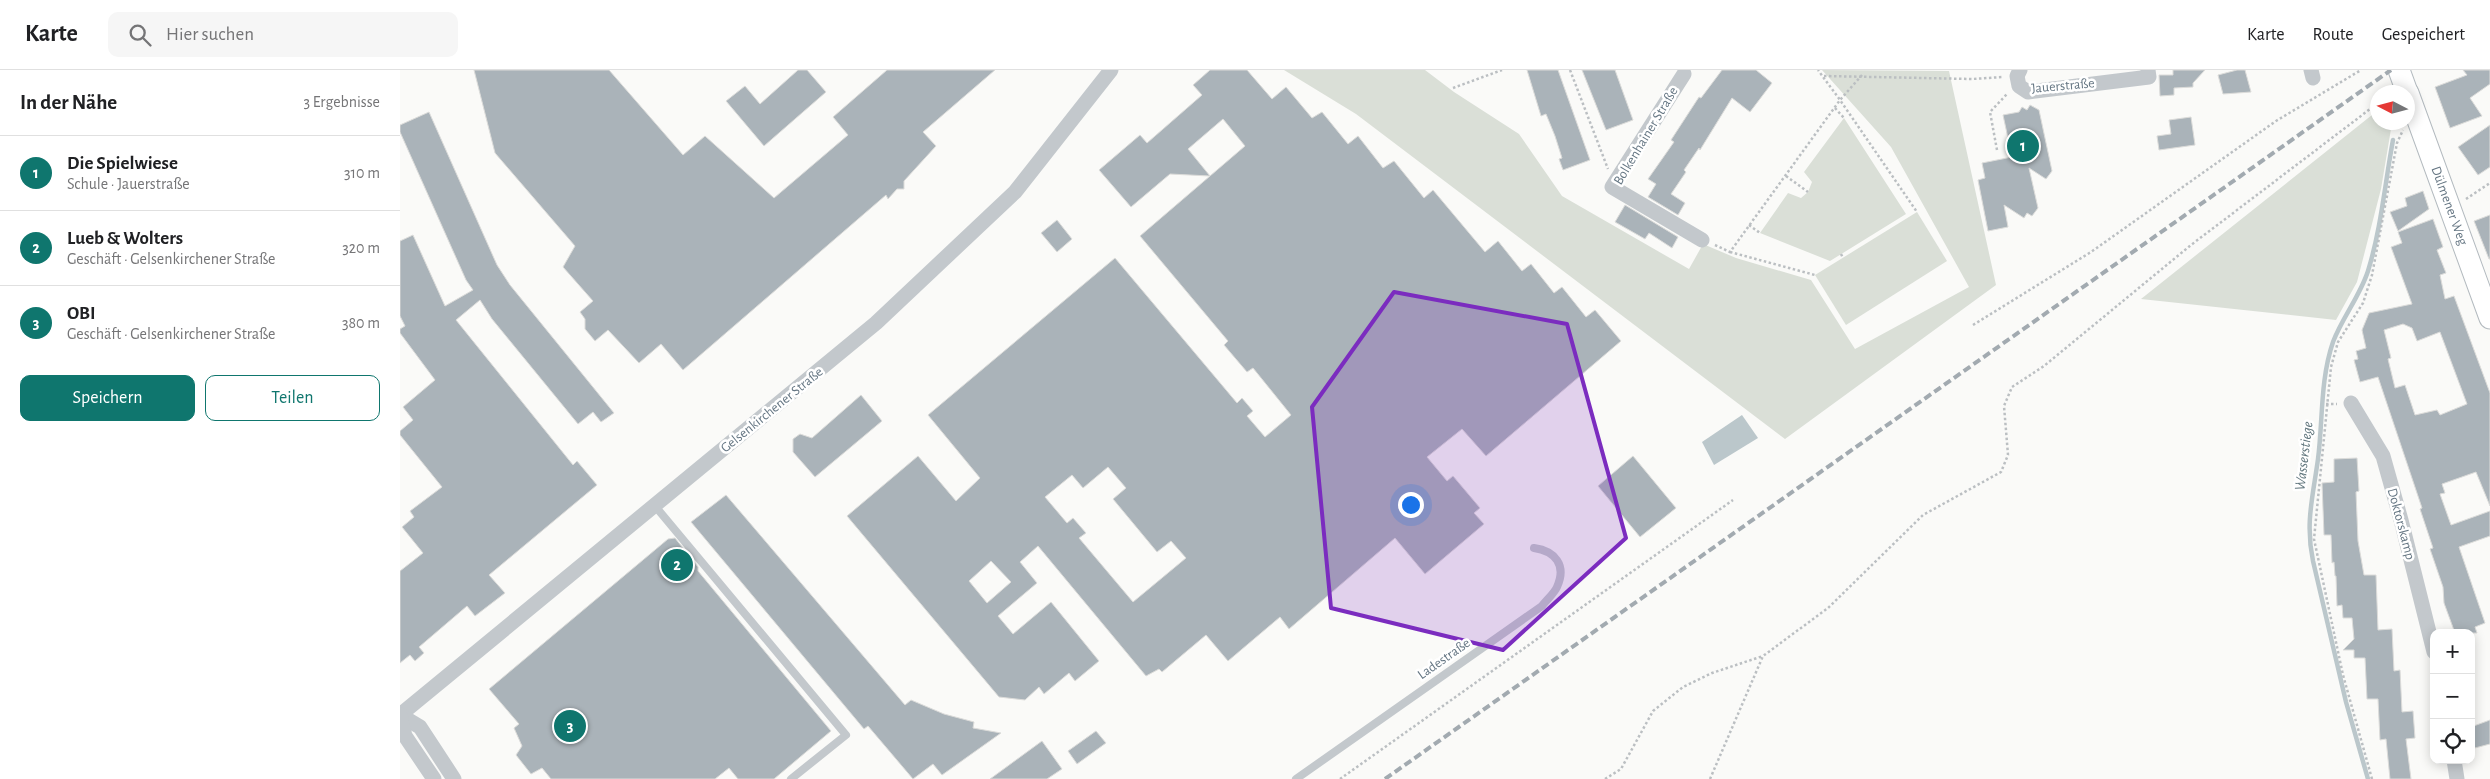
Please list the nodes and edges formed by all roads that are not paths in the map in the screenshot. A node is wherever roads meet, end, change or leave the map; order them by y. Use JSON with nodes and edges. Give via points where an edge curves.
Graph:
{"nodes":[{"id":1,"x":1111,"y":70,"type":"edge"},
{"id":2,"x":2148,"y":70,"type":"edge"},
{"id":3,"x":2399,"y":70,"type":"edge"},
{"id":4,"x":1683,"y":71,"type":"edge"},
{"id":5,"x":2019,"y":77,"type":"edge"},
{"id":6,"x":2405,"y":85,"type":"edge"},
{"id":7,"x":2415,"y":113,"type":"edge"},
{"id":8,"x":1702,"y":240,"type":"road end"},
{"id":9,"x":2490,"y":318,"type":"edge"},
{"id":10,"x":2351,"y":403,"type":"dead end"},
{"id":11,"x":655,"y":506,"type":"junction"},
{"id":12,"x":1534,"y":548,"type":"dead end"},
{"id":13,"x":2430,"y":636,"type":"edge"},
{"id":14,"x":400,"y":715,"type":"edge"},
{"id":15,"x":2455,"y":764,"type":"edge"},
{"id":16,"x":434,"y":779,"type":"edge"},
{"id":17,"x":454,"y":779,"type":"edge"},
{"id":18,"x":791,"y":779,"type":"edge"},
{"id":19,"x":1296,"y":779,"type":"edge"},
{"id":20,"x":2457,"y":779,"type":"edge"}],
"edges":[{"from":1,"to":11,"type":"street","name":"Gelsenkirchener Straße","via":[[1014,192],[950,254],[847,348]]},
{"from":2,"to":5,"type":"street","name":"Jauerstraße","via":[[2149,77],[2028,92]]},
{"from":3,"to":6,"type":"street","name":"Dülmener Weg"},
{"from":4,"to":8,"type":"street","name":"Bolkenhainer Straße","via":[[1612,187]]},
{"from":7,"to":9,"type":"street","name":"Dülmener Weg"},
{"from":10,"to":13,"type":"street","name":"Doktorskamp","via":[[2383,456]]},
{"from":11,"to":14,"type":"street","name":"Gelsenkirchener Straße"},
{"from":11,"to":18,"type":"lane","via":[[846,735]]},
{"from":12,"to":19,"type":"lane","name":"Ladestraße","via":[[1548,550],[1557,561],[1560,573],[1556,588],[1542,606]]},
{"from":14,"to":16,"type":"street","via":[[405,736]]},
{"from":14,"to":17,"type":"street","via":[[420,727]]},
{"from":15,"to":20,"type":"street"}]}
